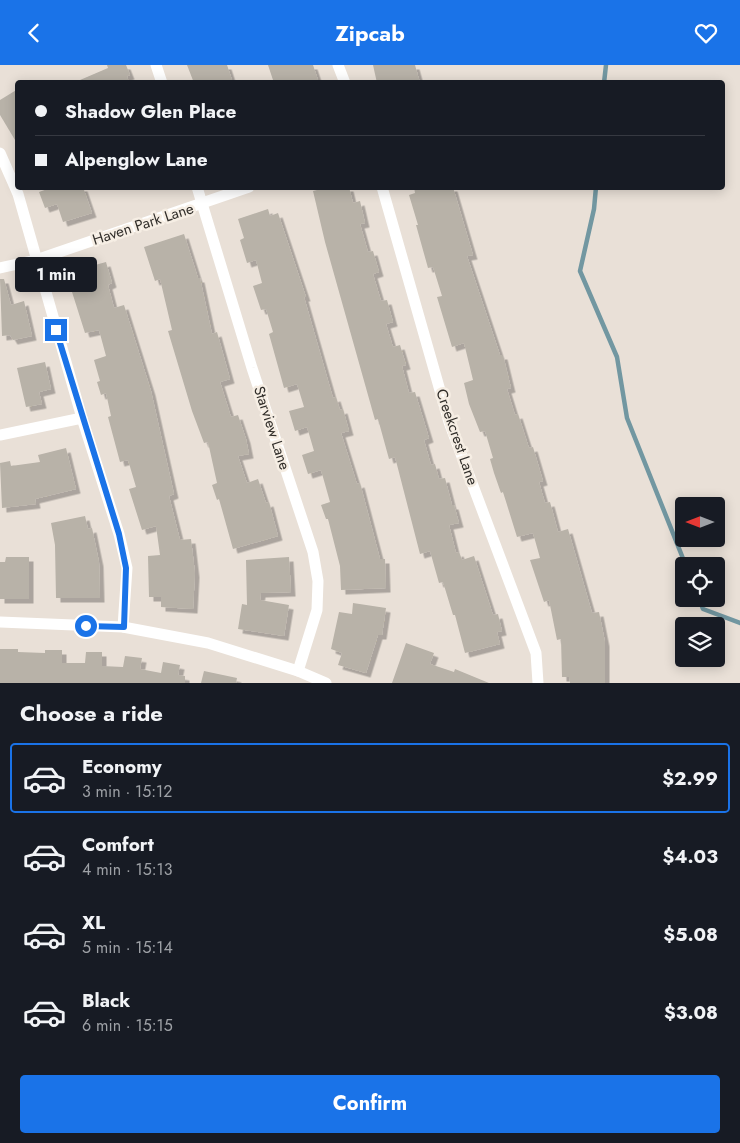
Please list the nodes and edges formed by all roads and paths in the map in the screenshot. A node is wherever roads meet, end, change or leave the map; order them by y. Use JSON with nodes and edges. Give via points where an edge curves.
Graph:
{"nodes":[{"id":1,"x":156,"y":65,"type":"edge"},
{"id":2,"x":338,"y":65,"type":"edge"},
{"id":3,"x":161,"y":80,"type":"edge"},
{"id":4,"x":344,"y":80,"type":"edge"},
{"id":5,"x":0,"y":153,"type":"edge"},
{"id":6,"x":15,"y":188,"type":"edge"},
{"id":7,"x":16,"y":190,"type":"edge"},
{"id":8,"x":198,"y":190,"type":"edge"},
{"id":9,"x":241,"y":190,"type":"edge"},
{"id":10,"x":383,"y":190,"type":"edge"},
{"id":11,"x":203,"y":204,"type":"junction"},
{"id":12,"x":36,"y":260,"type":"junction"},
{"id":13,"x":0,"y":268,"type":"edge"},
{"id":14,"x":82,"y":418,"type":"junction"},
{"id":15,"x":0,"y":435,"type":"edge"},
{"id":16,"x":0,"y":622,"type":"edge"},
{"id":17,"x":124,"y":627,"type":"junction"},
{"id":18,"x":298,"y":671,"type":"junction"},
{"id":19,"x":326,"y":683,"type":"edge"},
{"id":20,"x":538,"y":683,"type":"edge"}],
"edges":[{"from":1,"to":3,"type":"street"},
{"from":2,"to":4,"type":"street"},
{"from":5,"to":6,"type":"street"},
{"from":7,"to":12,"type":"street"},
{"from":8,"to":11,"type":"street","name":"Starview Lane"},
{"from":9,"to":11,"type":"street","name":"Haven Park Lane"},
{"from":10,"to":20,"type":"street","name":"Creekcrest Lane","via":[[449,422],[536,653]]},
{"from":11,"to":12,"type":"street","name":"Haven Park Lane"},
{"from":11,"to":18,"type":"street","name":"Starview Lane","via":[[252,368],[313,552],[318,581],[317,610]]},
{"from":12,"to":13,"type":"street","name":"Haven Park Lane"},
{"from":12,"to":14,"type":"street"},
{"from":14,"to":15,"type":"street"},
{"from":14,"to":17,"type":"street","via":[[119,534],[126,568]]},
{"from":16,"to":17,"type":"street"},
{"from":17,"to":18,"type":"street","via":[[208,643]]},
{"from":18,"to":19,"type":"street"}]}
